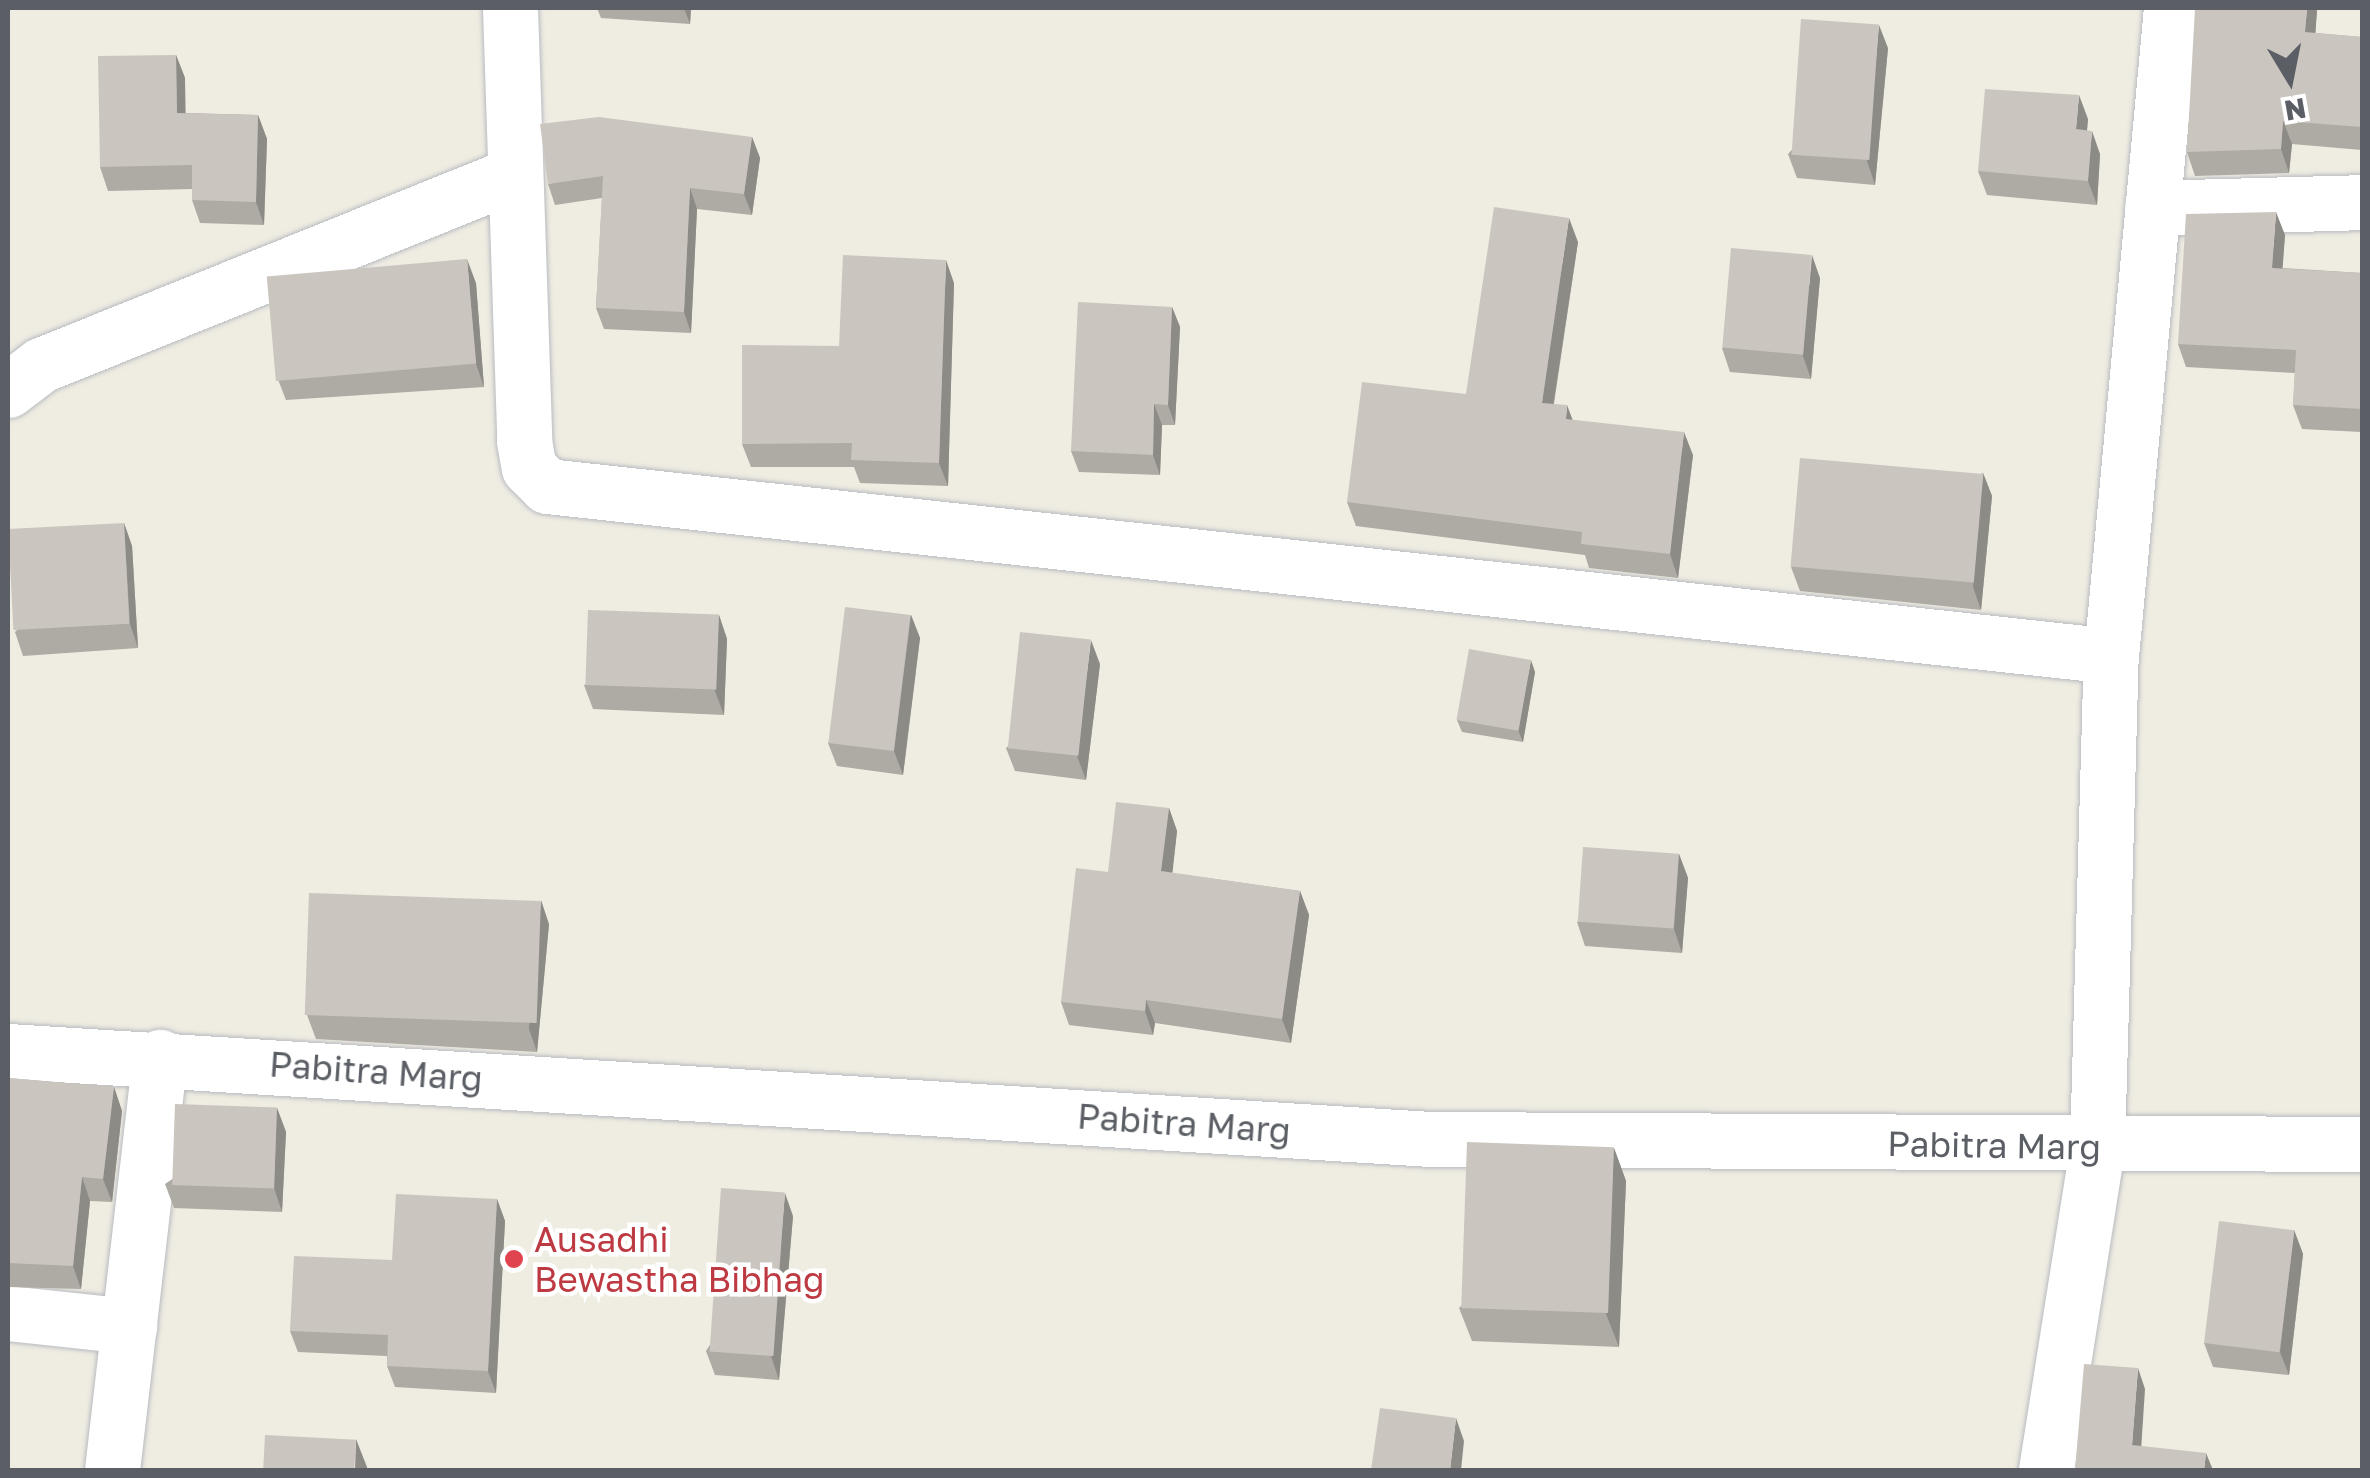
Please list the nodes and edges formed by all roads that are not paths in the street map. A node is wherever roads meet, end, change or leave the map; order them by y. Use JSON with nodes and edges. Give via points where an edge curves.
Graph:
{"nodes":[{"id":1,"x":510,"y":8,"type":"edge"},
{"id":2,"x":2171,"y":8,"type":"edge"},
{"id":3,"x":510,"y":176,"type":"junction"},
{"id":4,"x":2362,"y":202,"type":"edge"},
{"id":5,"x":2152,"y":208,"type":"junction"},
{"id":6,"x":8,"y":390,"type":"edge"},
{"id":7,"x":2111,"y":656,"type":"junction"},
{"id":8,"x":8,"y":1037,"type":"edge"},
{"id":9,"x":160,"y":1057,"type":"junction"},
{"id":10,"x":2362,"y":1144,"type":"edge"},
{"id":11,"x":2096,"y":1147,"type":"junction"},
{"id":12,"x":8,"y":1313,"type":"edge"},
{"id":13,"x":128,"y":1326,"type":"junction"},
{"id":14,"x":112,"y":1470,"type":"edge"},
{"id":15,"x":2046,"y":1470,"type":"edge"}],
"edges":[{"from":1,"to":3,"type":"street"},
{"from":2,"to":5,"type":"street"},
{"from":3,"to":6,"type":"street","via":[[40,365]]},
{"from":3,"to":7,"type":"street","via":[[524,441],[529,468],[548,486]]},
{"from":4,"to":5,"type":"street"},
{"from":5,"to":7,"type":"street"},
{"from":7,"to":11,"type":"street"},
{"from":8,"to":9,"type":"street","name":"Pabitra Marg"},
{"from":9,"to":11,"type":"street","name":"Pabitra Marg","via":[[1432,1139]]},
{"from":9,"to":13,"type":"street"},
{"from":10,"to":11,"type":"street","name":"Pabitra Marg"},
{"from":11,"to":15,"type":"street"},
{"from":12,"to":13,"type":"street"},
{"from":13,"to":14,"type":"street"}]}
